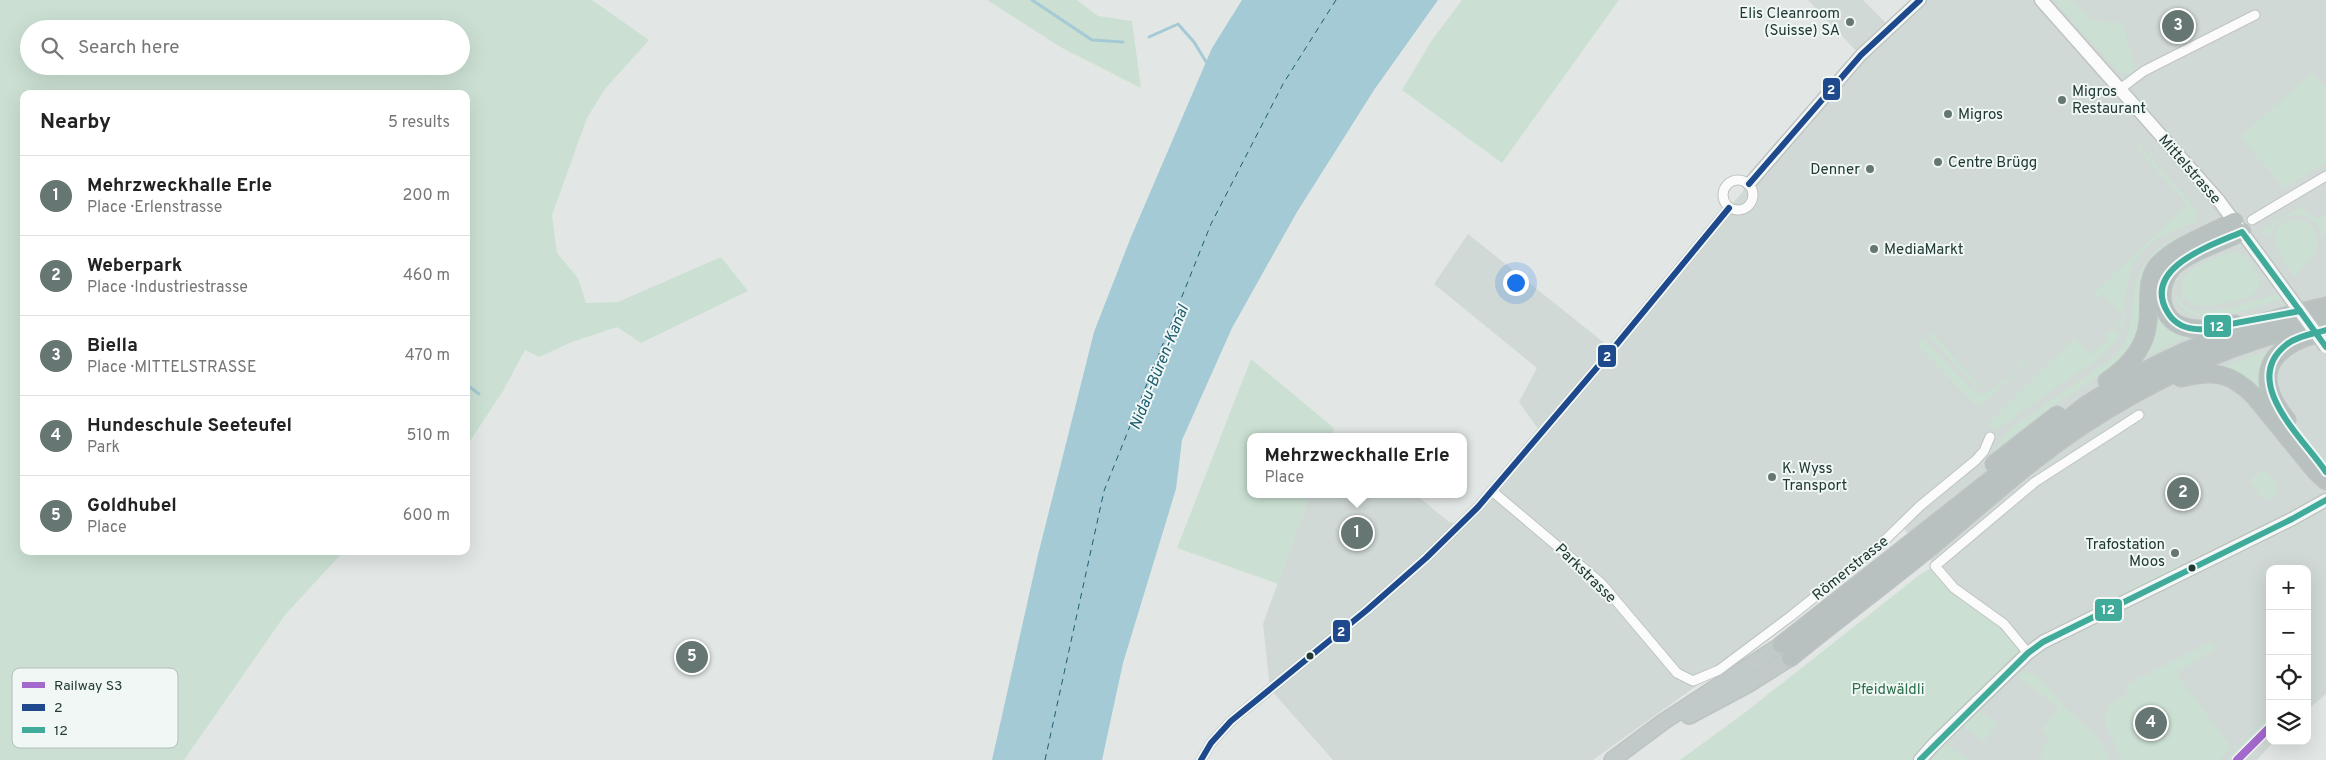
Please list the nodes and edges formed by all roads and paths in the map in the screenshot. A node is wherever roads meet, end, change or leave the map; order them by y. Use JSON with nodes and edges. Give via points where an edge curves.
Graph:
{"nodes":[{"id":1,"x":1920,"y":0,"type":"edge"},
{"id":2,"x":2041,"y":0,"type":"edge"},
{"id":3,"x":2255,"y":15,"type":"dead end"},
{"id":4,"x":2120,"y":90,"type":"junction"},
{"id":5,"x":2326,"y":176,"type":"edge"},
{"id":6,"x":1749,"y":184,"type":"junction"},
{"id":7,"x":1730,"y":208,"type":"junction"},
{"id":8,"x":2243,"y":225,"type":"junction"},
{"id":9,"x":2193,"y":249,"type":"junction"},
{"id":10,"x":2326,"y":306,"type":"edge"},
{"id":11,"x":2284,"y":316,"type":"junction"},
{"id":12,"x":2326,"y":322,"type":"edge"},
{"id":13,"x":2326,"y":330,"type":"edge"},
{"id":14,"x":2326,"y":347,"type":"edge"},
{"id":15,"x":2142,"y":389,"type":"junction"},
{"id":16,"x":2139,"y":416,"type":"dead end"},
{"id":17,"x":1990,"y":437,"type":"dead end"},
{"id":18,"x":2326,"y":472,"type":"edge"},
{"id":19,"x":2326,"y":481,"type":"edge"},
{"id":20,"x":1492,"y":491,"type":"junction"},
{"id":21,"x":2326,"y":500,"type":"edge"},
{"id":22,"x":1917,"y":538,"type":"junction"},
{"id":23,"x":1785,"y":651,"type":"junction"},
{"id":24,"x":2028,"y":653,"type":"junction"},
{"id":25,"x":1693,"y":681,"type":"joint"},
{"id":26,"x":1201,"y":760,"type":"edge"},
{"id":27,"x":1612,"y":760,"type":"edge"},
{"id":28,"x":1627,"y":760,"type":"edge"},
{"id":29,"x":1920,"y":760,"type":"edge"}],
"edges":[{"from":1,"to":6,"type":"street","via":[[1860,55]]},
{"from":2,"to":4,"type":"main road","name":"Mittelstrasse"},
{"from":3,"to":4,"type":"street","via":[[2144,71]]},
{"from":4,"to":8,"type":"main road","name":"Mittelstrasse"},
{"from":5,"to":8,"type":"street"},
{"from":6,"to":7,"type":"street","via":[[1753,192],[1750,205],[1738,211]]},
{"from":6,"to":7,"type":"street","via":[[1740,180],[1727,186],[1724,200]]},
{"from":7,"to":20,"type":"street"},
{"from":8,"to":9,"type":"highway"},
{"from":8,"to":14,"type":"main road","name":"Mittelstrasse","bridge":true},
{"from":9,"to":11,"type":"highway","via":[[2166,276],[2161,297],[2173,320],[2184,327],[2201,329]]},
{"from":9,"to":22,"type":"highway","via":[[2167,257],[2152,274],[2145,336],[2128,366],[2007,453]]},
{"from":10,"to":11,"type":"highway"},
{"from":11,"to":22,"type":"highway","via":[[2192,349],[2107,392]]},
{"from":12,"to":15,"type":"highway","via":[[2249,343]]},
{"from":13,"to":18,"type":"highway","via":[[2287,345],[2273,360],[2268,377],[2269,391],[2277,408]]},
{"from":15,"to":19,"type":"highway","via":[[2206,373],[2231,378],[2254,396]]},
{"from":15,"to":23,"type":"highway","via":[[2028,466],[1916,559]]},
{"from":16,"to":24,"type":"street","via":[[2035,482],[1935,566],[1954,588],[2004,624]]},
{"from":17,"to":25,"type":"street","name":"Römerstrasse","via":[[1976,460],[1855,566],[1741,655],[1719,670]]},
{"from":20,"to":25,"type":"street","name":"Parkstrasse","via":[[1601,583],[1677,673]]},
{"from":20,"to":26,"type":"street","via":[[1411,571],[1231,721]]},
{"from":21,"to":24,"type":"main road"},
{"from":22,"to":23,"type":"highway"},
{"from":23,"to":27,"type":"highway","via":[[1663,722]]},
{"from":23,"to":28,"type":"highway","via":[[1749,684],[1668,729]]},
{"from":24,"to":29,"type":"main road"}]}
